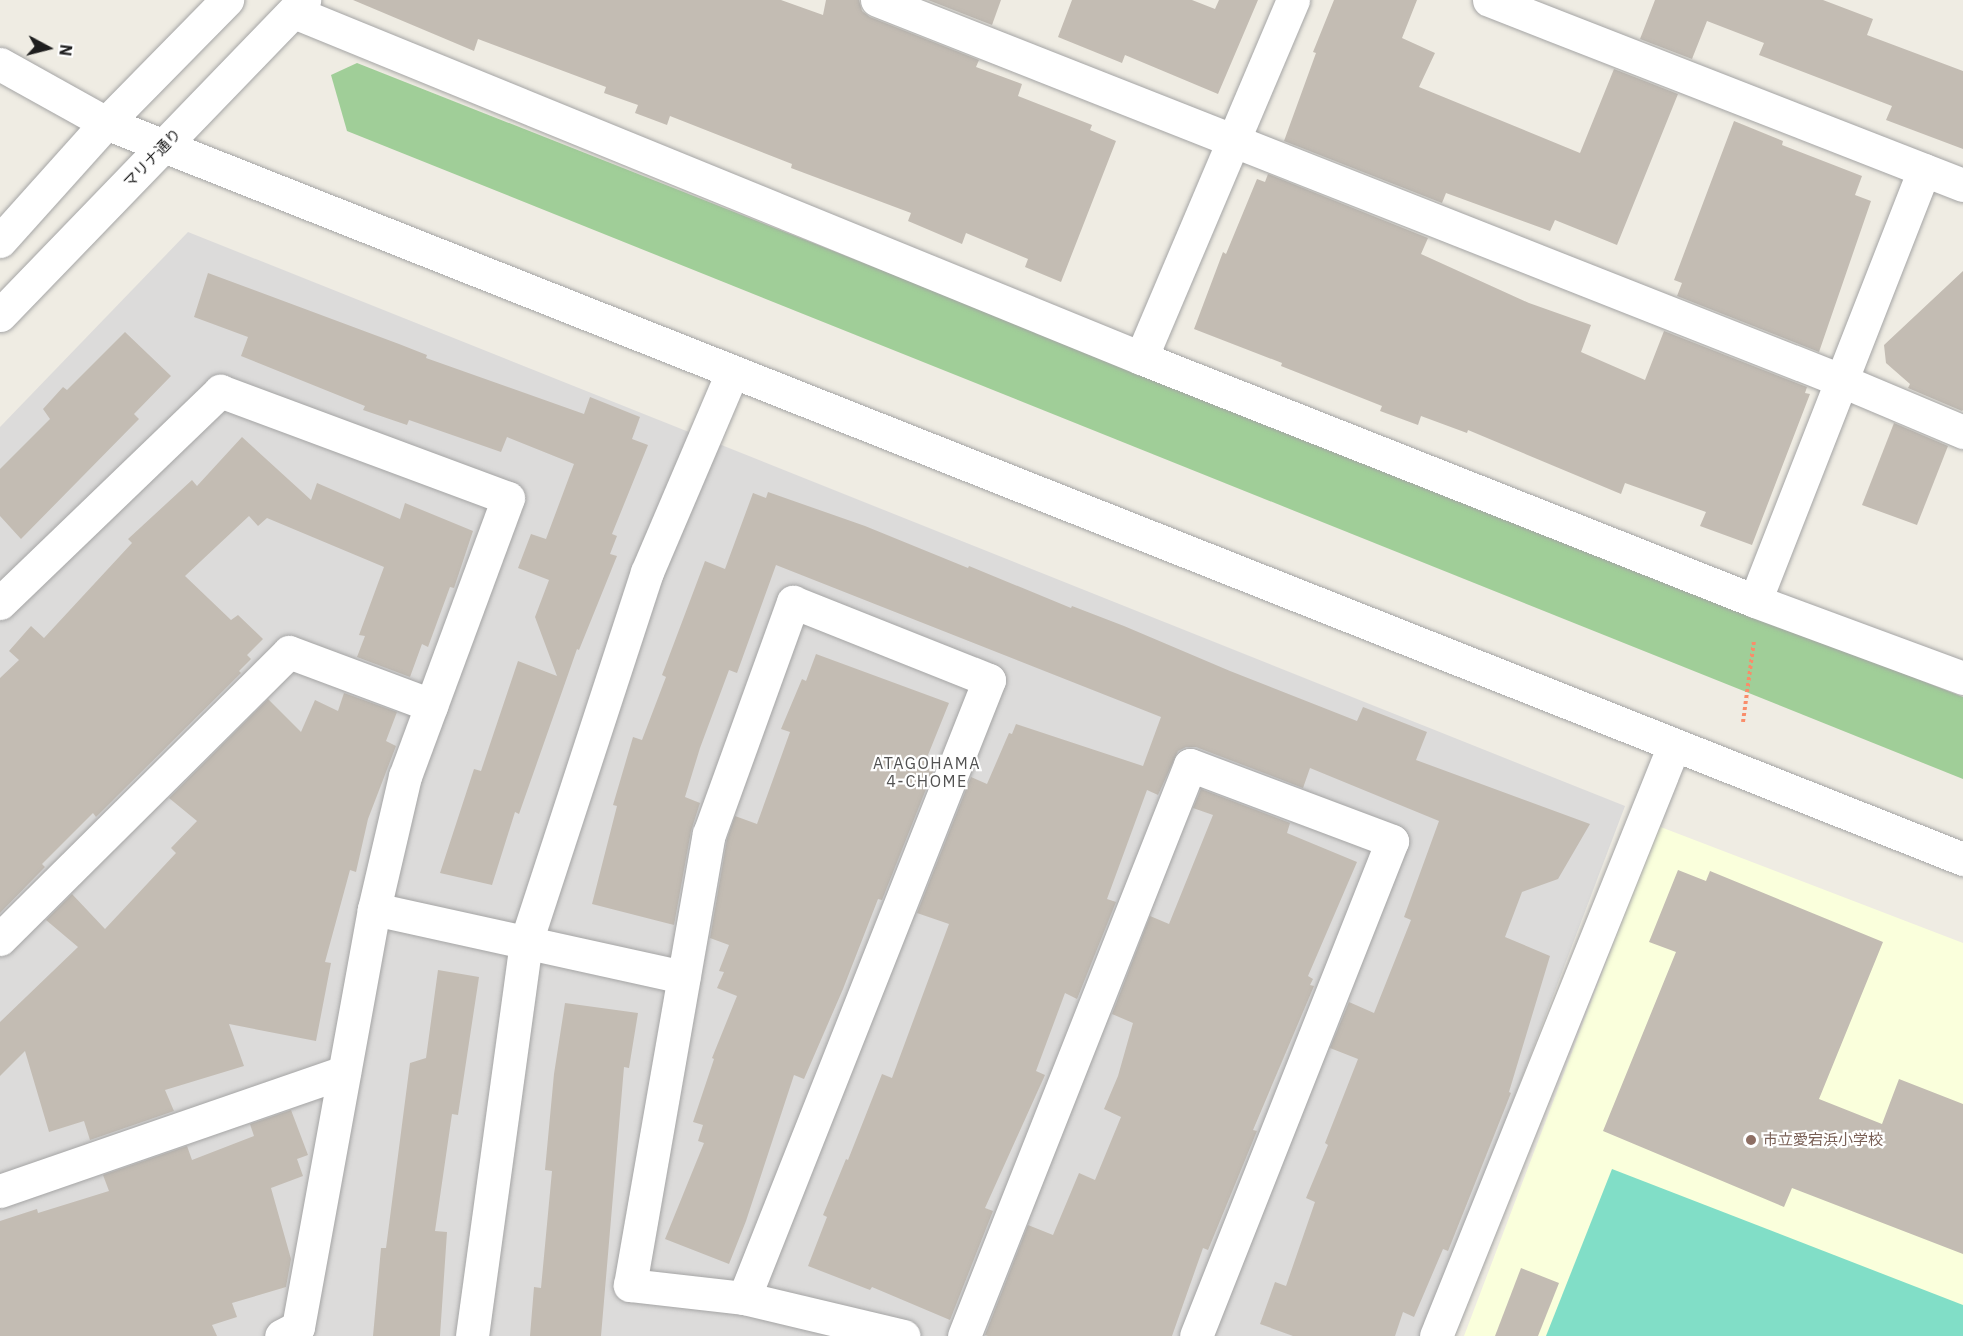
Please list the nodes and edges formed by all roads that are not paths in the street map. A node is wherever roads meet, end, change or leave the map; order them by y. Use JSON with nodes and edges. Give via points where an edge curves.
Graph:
{"nodes":[{"id":1,"x":227,"y":0,"type":"edge"},
{"id":2,"x":877,"y":0,"type":"edge"},
{"id":3,"x":1293,"y":0,"type":"edge"},
{"id":4,"x":1489,"y":0,"type":"edge"},
{"id":5,"x":299,"y":6,"type":"edge"},
{"id":6,"x":0,"y":64,"type":"edge"},
{"id":7,"x":106,"y":123,"type":"junction"},
{"id":8,"x":1232,"y":142,"type":"junction"},
{"id":9,"x":163,"y":146,"type":"junction"},
{"id":10,"x":1924,"y":170,"type":"junction"},
{"id":11,"x":1963,"y":185,"type":"edge"},
{"id":12,"x":0,"y":241,"type":"edge"},
{"id":13,"x":0,"y":315,"type":"edge"},
{"id":14,"x":1141,"y":358,"type":"junction"},
{"id":15,"x":732,"y":373,"type":"junction"},
{"id":16,"x":1840,"y":380,"type":"junction"},
{"id":17,"x":1963,"y":432,"type":"edge"},
{"id":18,"x":1755,"y":601,"type":"junction"},
{"id":19,"x":0,"y":603,"type":"edge"},
{"id":20,"x":1963,"y":678,"type":"edge"},
{"id":21,"x":431,"y":705,"type":"junction"},
{"id":22,"x":1674,"y":745,"type":"junction"},
{"id":23,"x":1963,"y":859,"type":"edge"},
{"id":24,"x":374,"y":909,"type":"junction"},
{"id":25,"x":0,"y":939,"type":"edge"},
{"id":26,"x":526,"y":942,"type":"junction"},
{"id":27,"x":684,"y":977,"type":"junction"},
{"id":28,"x":344,"y":1072,"type":"junction"},
{"id":29,"x":0,"y":1191,"type":"edge"},
{"id":30,"x":744,"y":1298,"type":"junction"},
{"id":31,"x":872,"y":1332,"type":"edge"},
{"id":32,"x":281,"y":1336,"type":"edge"},
{"id":33,"x":472,"y":1336,"type":"edge"},
{"id":34,"x":904,"y":1336,"type":"edge"},
{"id":35,"x":964,"y":1336,"type":"edge"},
{"id":36,"x":1196,"y":1336,"type":"edge"},
{"id":37,"x":1436,"y":1336,"type":"edge"}],
"edges":[{"from":1,"to":7,"type":"street"},
{"from":2,"to":8,"type":"street"},
{"from":3,"to":8,"type":"street"},
{"from":4,"to":10,"type":"street"},
{"from":5,"to":9,"type":"street","name":"マリナ通り"},
{"from":5,"to":14,"type":"street"},
{"from":6,"to":7,"type":"street"},
{"from":7,"to":9,"type":"street"},
{"from":7,"to":12,"type":"street"},
{"from":8,"to":14,"type":"street"},
{"from":8,"to":16,"type":"street"},
{"from":9,"to":13,"type":"street","name":"マリナ通り"},
{"from":9,"to":15,"type":"street"},
{"from":10,"to":11,"type":"street"},
{"from":10,"to":16,"type":"street"},
{"from":14,"to":18,"type":"street"},
{"from":15,"to":22,"type":"street"},
{"from":15,"to":26,"type":"street","via":[[647,573]]},
{"from":16,"to":17,"type":"street"},
{"from":16,"to":18,"type":"street"},
{"from":18,"to":20,"type":"street"},
{"from":19,"to":21,"type":"street","via":[[220,391],[508,498]]},
{"from":21,"to":24,"type":"street","via":[[405,776]]},
{"from":21,"to":25,"type":"street","via":[[289,652]]},
{"from":22,"to":23,"type":"street"},
{"from":22,"to":37,"type":"street"},
{"from":24,"to":26,"type":"street"},
{"from":24,"to":28,"type":"street"},
{"from":26,"to":27,"type":"street"},
{"from":26,"to":33,"type":"street"},
{"from":27,"to":30,"type":"street","via":[[630,1285]]},
{"from":27,"to":30,"type":"street","via":[[709,834],[793,602],[989,680]]},
{"from":28,"to":29,"type":"street"},
{"from":28,"to":32,"type":"street","via":[[298,1327]]},
{"from":30,"to":31,"type":"street"},
{"from":31,"to":34,"type":"street"},
{"from":35,"to":36,"type":"street","via":[[1190,765],[1392,841]]}]}
